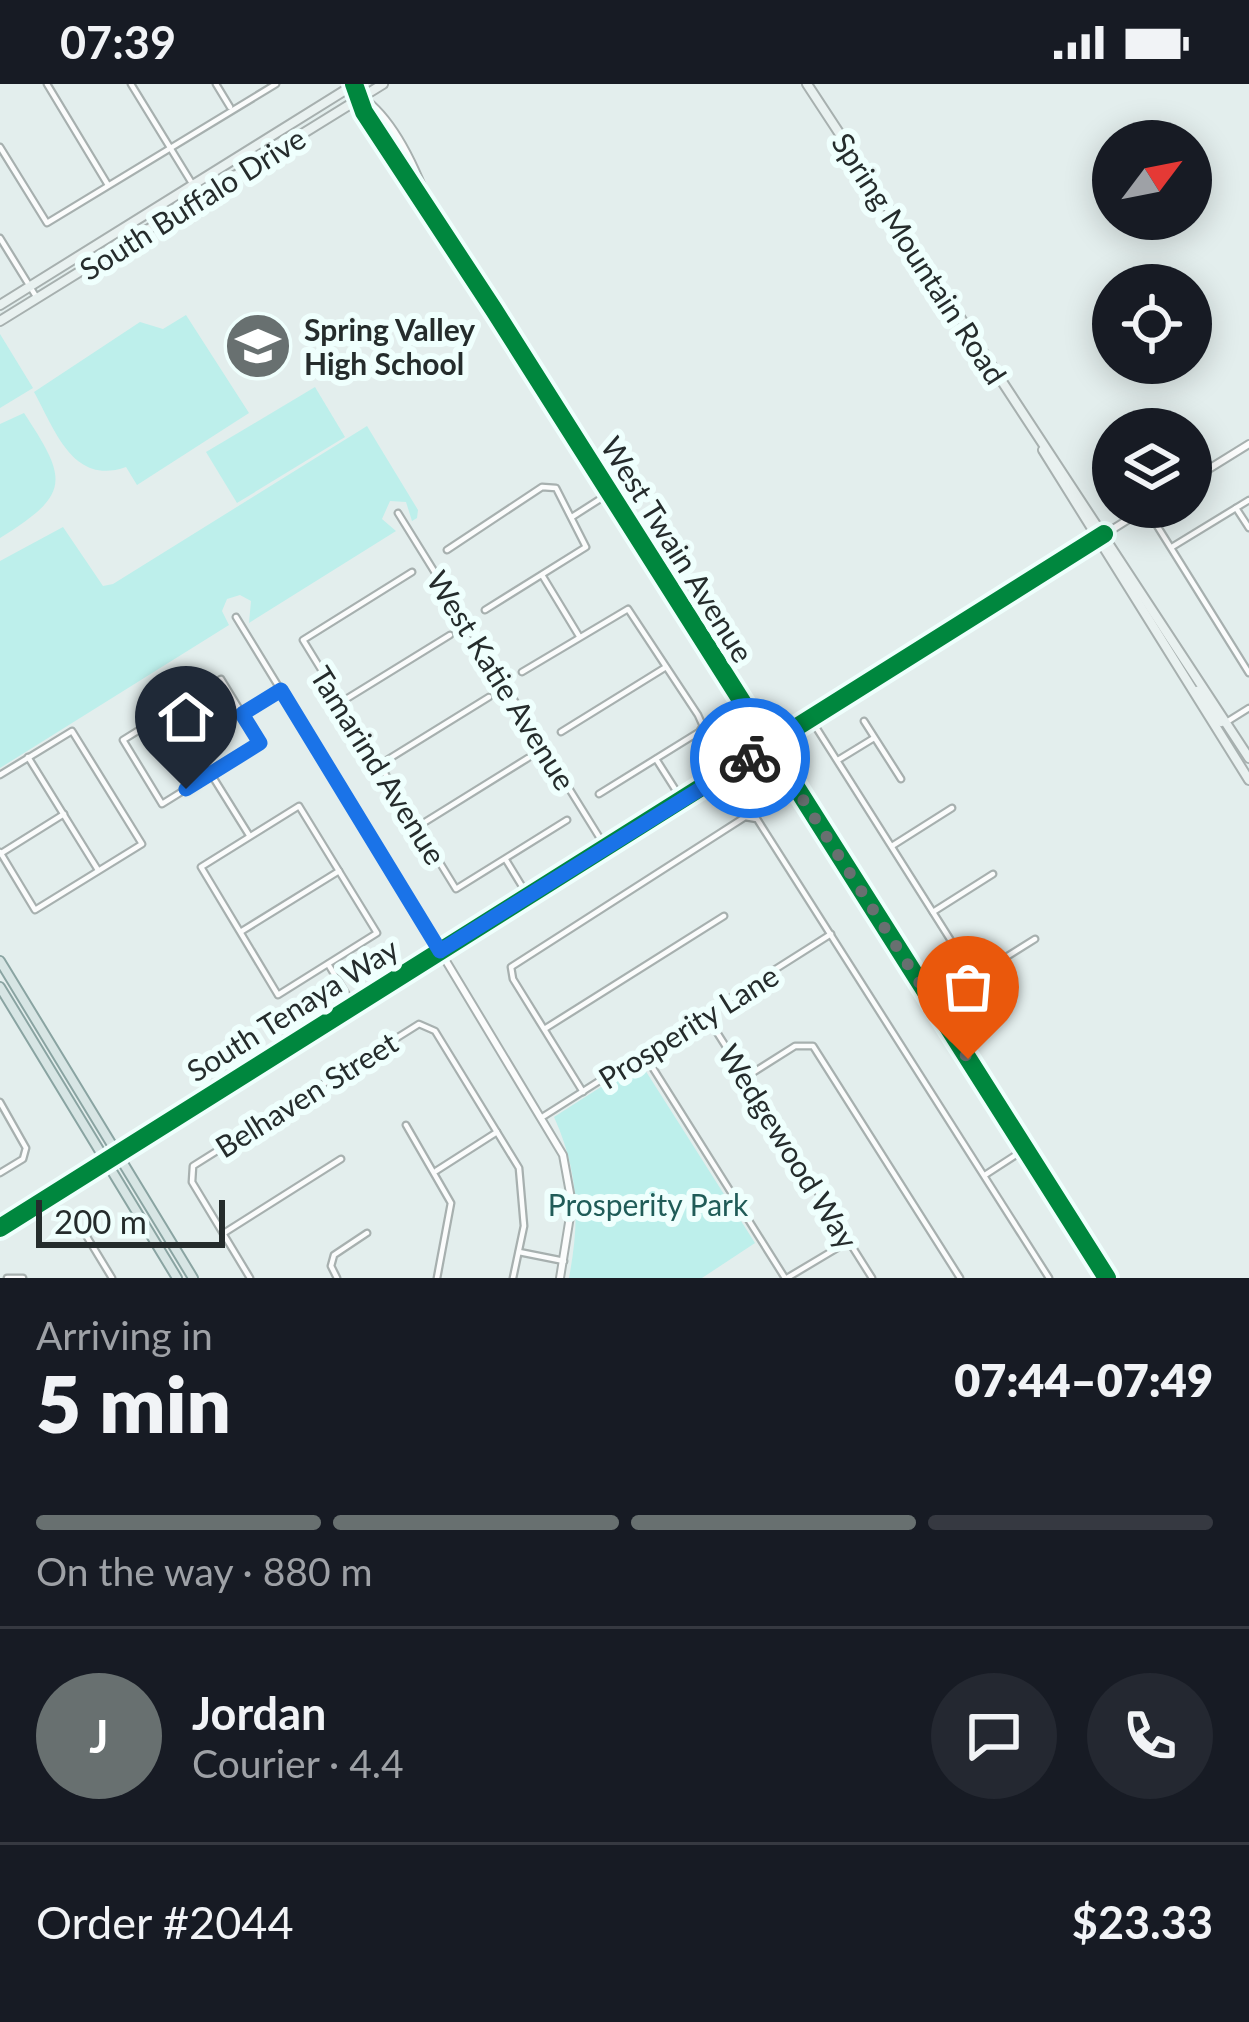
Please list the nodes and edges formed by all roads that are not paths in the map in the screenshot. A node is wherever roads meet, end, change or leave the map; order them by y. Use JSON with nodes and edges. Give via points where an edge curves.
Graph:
{"nodes":[{"id":1,"x":47,"y":84,"type":"edge"},
{"id":2,"x":131,"y":84,"type":"edge"},
{"id":3,"x":216,"y":84,"type":"edge"},
{"id":4,"x":276,"y":84,"type":"edge"},
{"id":5,"x":354,"y":84,"type":"edge"},
{"id":6,"x":383,"y":84,"type":"edge"},
{"id":7,"x":807,"y":84,"type":"edge"},
{"id":8,"x":362,"y":97,"type":"junction"},
{"id":9,"x":230,"y":107,"type":"junction"},
{"id":10,"x":0,"y":147,"type":"edge"},
{"id":11,"x":170,"y":147,"type":"junction"},
{"id":12,"x":108,"y":184,"type":"junction"},
{"id":13,"x":192,"y":184,"type":"junction"},
{"id":14,"x":201,"y":198,"type":"junction"},
{"id":15,"x":0,"y":238,"type":"edge"},
{"id":16,"x":30,"y":286,"type":"junction"},
{"id":17,"x":37,"y":298,"type":"junction"},
{"id":18,"x":0,"y":305,"type":"edge"},
{"id":19,"x":0,"y":321,"type":"edge"},
{"id":20,"x":1249,"y":444,"type":"edge"},
{"id":21,"x":1212,"y":467,"type":"edge"},
{"id":22,"x":608,"y":494,"type":"junction"},
{"id":23,"x":1249,"y":500,"type":"edge"},
{"id":24,"x":1236,"y":508,"type":"junction"},
{"id":25,"x":398,"y":513,"type":"dead end"},
{"id":26,"x":572,"y":518,"type":"junction"},
{"id":27,"x":1114,"y":528,"type":"edge"},
{"id":28,"x":1158,"y":528,"type":"edge"},
{"id":29,"x":1249,"y":528,"type":"edge"},
{"id":30,"x":1100,"y":537,"type":"junction"},
{"id":31,"x":1170,"y":549,"type":"junction"},
{"id":32,"x":447,"y":550,"type":"dead end"},
{"id":33,"x":412,"y":572,"type":"dead end"},
{"id":34,"x":542,"y":575,"type":"junction"},
{"id":35,"x":485,"y":610,"type":"dead end"},
{"id":36,"x":236,"y":617,"type":"dead end"},
{"id":37,"x":450,"y":634,"type":"dead end"},
{"id":38,"x":579,"y":636,"type":"junction"},
{"id":39,"x":1249,"y":651,"type":"edge"},
{"id":40,"x":1239,"y":657,"type":"junction"},
{"id":41,"x":666,"y":667,"type":"junction"},
{"id":42,"x":1176,"y":667,"type":"junction"},
{"id":43,"x":522,"y":672,"type":"dead end"},
{"id":44,"x":1249,"y":673,"type":"edge"},
{"id":45,"x":281,"y":690,"type":"junction"},
{"id":46,"x":489,"y":697,"type":"dead end"},
{"id":47,"x":341,"y":703,"type":"junction"},
{"id":48,"x":1249,"y":708,"type":"edge"},
{"id":49,"x":242,"y":714,"type":"junction"},
{"id":50,"x":812,"y":721,"type":"junction"},
{"id":51,"x":864,"y":722,"type":"dead end"},
{"id":52,"x":1226,"y":723,"type":"junction"},
{"id":53,"x":1215,"y":727,"type":"junction"},
{"id":54,"x":561,"y":733,"type":"dead end"},
{"id":55,"x":874,"y":737,"type":"junction"},
{"id":56,"x":768,"y":746,"type":"junction"},
{"id":57,"x":28,"y":757,"type":"junction"},
{"id":58,"x":529,"y":758,"type":"dead end"},
{"id":59,"x":656,"y":758,"type":"junction"},
{"id":60,"x":1249,"y":759,"type":"edge"},
{"id":61,"x":838,"y":760,"type":"junction"},
{"id":62,"x":379,"y":765,"type":"junction"},
{"id":63,"x":211,"y":774,"type":"junction"},
{"id":64,"x":0,"y":775,"type":"edge"},
{"id":65,"x":901,"y":778,"type":"dead end"},
{"id":66,"x":1249,"y":780,"type":"edge"},
{"id":67,"x":599,"y":794,"type":"dead end"},
{"id":68,"x":682,"y":800,"type":"junction"},
{"id":69,"x":952,"y":808,"type":"dead end"},
{"id":70,"x":64,"y":814,"type":"junction"},
{"id":71,"x":567,"y":820,"type":"dead end"},
{"id":72,"x":417,"y":827,"type":"junction"},
{"id":73,"x":250,"y":836,"type":"junction"},
{"id":74,"x":892,"y":846,"type":"junction"},
{"id":75,"x":606,"y":848,"type":"junction"},
{"id":76,"x":0,"y":853,"type":"edge"},
{"id":77,"x":505,"y":858,"type":"junction"},
{"id":78,"x":339,"y":871,"type":"junction"},
{"id":79,"x":99,"y":872,"type":"junction"},
{"id":80,"x":993,"y":874,"type":"dead end"},
{"id":81,"x":529,"y":896,"type":"junction"},
{"id":82,"x":933,"y":912,"type":"junction"},
{"id":83,"x":724,"y":916,"type":"dead end"},
{"id":84,"x":240,"y":932,"type":"junction"},
{"id":85,"x":831,"y":934,"type":"junction"},
{"id":86,"x":1035,"y":939,"type":"dead end"},
{"id":87,"x":440,"y":951,"type":"junction"},
{"id":88,"x":0,"y":961,"type":"edge"},
{"id":89,"x":328,"y":964,"type":"junction"},
{"id":90,"x":974,"y":977,"type":"junction"},
{"id":91,"x":0,"y":987,"type":"edge"},
{"id":92,"x":933,"y":1003,"type":"junction"},
{"id":93,"x":353,"y":1005,"type":"junction"},
{"id":94,"x":706,"y":1015,"type":"junction"},
{"id":95,"x":544,"y":1029,"type":"junction"},
{"id":96,"x":644,"y":1054,"type":"junction"},
{"id":97,"x":746,"y":1077,"type":"junction"},
{"id":98,"x":583,"y":1092,"type":"junction"},
{"id":99,"x":0,"y":1102,"type":"edge"},
{"id":100,"x":544,"y":1116,"type":"junction"},
{"id":101,"x":406,"y":1125,"type":"dead end"},
{"id":102,"x":498,"y":1132,"type":"junction"},
{"id":103,"x":1025,"y":1149,"type":"junction"},
{"id":104,"x":117,"y":1153,"type":"junction"},
{"id":105,"x":341,"y":1159,"type":"dead end"},
{"id":106,"x":106,"y":1161,"type":"junction"},
{"id":107,"x":436,"y":1171,"type":"junction"},
{"id":108,"x":0,"y":1173,"type":"edge"},
{"id":109,"x":984,"y":1175,"type":"junction"},
{"id":110,"x":0,"y":1228,"type":"edge"},
{"id":111,"x":84,"y":1232,"type":"dead end"},
{"id":112,"x":223,"y":1233,"type":"junction"},
{"id":113,"x":367,"y":1234,"type":"dead end"},
{"id":114,"x":849,"y":1240,"type":"junction"},
{"id":115,"x":519,"y":1252,"type":"junction"},
{"id":116,"x":564,"y":1261,"type":"junction"},
{"id":117,"x":20,"y":1276,"type":"edge"},
{"id":118,"x":7,"y":1278,"type":"edge"},
{"id":119,"x":112,"y":1278,"type":"edge"},
{"id":120,"x":177,"y":1278,"type":"edge"},
{"id":121,"x":193,"y":1278,"type":"edge"},
{"id":122,"x":250,"y":1278,"type":"edge"},
{"id":123,"x":337,"y":1278,"type":"edge"},
{"id":124,"x":436,"y":1278,"type":"edge"},
{"id":125,"x":513,"y":1278,"type":"edge"},
{"id":126,"x":560,"y":1278,"type":"edge"},
{"id":127,"x":786,"y":1278,"type":"edge"},
{"id":128,"x":872,"y":1278,"type":"edge"},
{"id":129,"x":960,"y":1278,"type":"edge"},
{"id":130,"x":1048,"y":1278,"type":"edge"},
{"id":131,"x":1107,"y":1278,"type":"edge"}],
"edges":[{"from":1,"to":12,"type":"street"},
{"from":2,"to":11,"type":"street"},
{"from":3,"to":9,"type":"street"},
{"from":4,"to":9,"type":"street"},
{"from":5,"to":8,"type":"street","name":"West Twain Avenue"},
{"from":5,"to":13,"type":"main road","name":"South Buffalo Drive"},
{"from":6,"to":8,"type":"main road","name":"South Buffalo Drive"},
{"from":7,"to":30,"type":"main road","name":"Spring Mountain Road"},
{"from":8,"to":14,"type":"main road","name":"South Buffalo Drive"},
{"from":8,"to":22,"type":"street","name":"West Twain Avenue","via":[[420,179],[433,214]]},
{"from":9,"to":11,"type":"street"},
{"from":10,"to":12,"type":"street","via":[[47,223]]},
{"from":11,"to":12,"type":"street"},
{"from":11,"to":13,"type":"street"},
{"from":13,"to":14,"type":"street"},
{"from":13,"to":16,"type":"main road","name":"South Buffalo Drive"},
{"from":14,"to":17,"type":"main road","name":"South Buffalo Drive"},
{"from":15,"to":16,"type":"street"},
{"from":16,"to":17,"type":"street"},
{"from":16,"to":18,"type":"main road","name":"South Buffalo Drive"},
{"from":17,"to":19,"type":"main road","name":"South Buffalo Drive"},
{"from":20,"to":21,"type":"street"},
{"from":22,"to":26,"type":"street"},
{"from":22,"to":56,"type":"street","name":"West Twain Avenue"},
{"from":23,"to":24,"type":"street"},
{"from":24,"to":29,"type":"street"},
{"from":24,"to":31,"type":"street"},
{"from":25,"to":75,"type":"street","name":"West Katie Avenue"},
{"from":26,"to":32,"type":"street","via":[[556,488],[544,486]]},
{"from":26,"to":34,"type":"street","via":[[588,543]]},
{"from":27,"to":30,"type":"street","name":"South Tenaya Way"},
{"from":28,"to":31,"type":"street"},
{"from":30,"to":42,"type":"main road","name":"Spring Mountain Road"},
{"from":30,"to":50,"type":"street","name":"South Tenaya Way"},
{"from":30,"to":52,"type":"main road","name":"Spring Mountain Road"},
{"from":31,"to":40,"type":"street"},
{"from":33,"to":47,"type":"street","name":"Tamarind Avenue","via":[[303,640]]},
{"from":34,"to":35,"type":"street"},
{"from":34,"to":38,"type":"street"},
{"from":36,"to":45,"type":"street"},
{"from":37,"to":47,"type":"street"},
{"from":38,"to":41,"type":"street","via":[[620,609],[631,612]]},
{"from":38,"to":43,"type":"street"},
{"from":39,"to":40,"type":"street"},
{"from":40,"to":44,"type":"street"},
{"from":41,"to":54,"type":"street"},
{"from":41,"to":59,"type":"street","via":[[702,729]]},
{"from":42,"to":52,"type":"main road"},
{"from":42,"to":53,"type":"main road","name":"Spring Mountain Road"},
{"from":45,"to":49,"type":"street"},
{"from":45,"to":87,"type":"street"},
{"from":46,"to":62,"type":"street"},
{"from":47,"to":62,"type":"street","name":"Tamarind Avenue"},
{"from":48,"to":52,"type":"street"},
{"from":49,"to":63,"type":"street","via":[[260,743]]},
{"from":49,"to":63,"type":"street","via":[[221,679],[123,740],[162,804]]},
{"from":50,"to":56,"type":"street","name":"South Tenaya Way"},
{"from":50,"to":61,"type":"street"},
{"from":51,"to":55,"type":"street"},
{"from":52,"to":60,"type":"main road","name":"Spring Mountain Road"},
{"from":53,"to":60,"type":"main road"},
{"from":53,"to":66,"type":"main road","name":"Spring Mountain Road"},
{"from":55,"to":61,"type":"street"},
{"from":55,"to":65,"type":"street"},
{"from":56,"to":68,"type":"street","name":"South Tenaya Way"},
{"from":56,"to":92,"type":"street","name":"West Twain Avenue"},
{"from":57,"to":64,"type":"street"},
{"from":57,"to":70,"type":"street"},
{"from":57,"to":79,"type":"street","via":[[71,730],[142,844]]},
{"from":58,"to":72,"type":"street"},
{"from":59,"to":67,"type":"street"},
{"from":59,"to":68,"type":"street"},
{"from":61,"to":74,"type":"street"},
{"from":62,"to":72,"type":"street","name":"Tamarind Avenue"},
{"from":63,"to":73,"type":"street"},
{"from":68,"to":75,"type":"street","name":"South Tenaya Way"},
{"from":69,"to":74,"type":"street"},
{"from":70,"to":76,"type":"street"},
{"from":70,"to":79,"type":"street"},
{"from":71,"to":77,"type":"street"},
{"from":72,"to":77,"type":"street","name":"Tamarind Avenue","via":[[455,889]]},
{"from":73,"to":78,"type":"street","via":[[299,806]]},
{"from":73,"to":84,"type":"street","via":[[201,867]]},
{"from":74,"to":82,"type":"street"},
{"from":75,"to":81,"type":"street","name":"South Tenaya Way"},
{"from":76,"to":79,"type":"street","via":[[35,910]]},
{"from":77,"to":81,"type":"street"},
{"from":78,"to":84,"type":"street"},
{"from":78,"to":89,"type":"street","via":[[377,934]]},
{"from":80,"to":82,"type":"street"},
{"from":81,"to":87,"type":"street","name":"South Tenaya Way"},
{"from":82,"to":90,"type":"street"},
{"from":83,"to":95,"type":"street"},
{"from":84,"to":89,"type":"street","via":[[278,995]]},
{"from":85,"to":94,"type":"street","name":"Prosperity Lane"},
{"from":85,"to":95,"type":"street","via":[[752,818],[511,967]]},
{"from":85,"to":109,"type":"street"},
{"from":86,"to":90,"type":"street"},
{"from":87,"to":93,"type":"street","name":"South Tenaya Way"},
{"from":87,"to":100,"type":"street"},
{"from":88,"to":104,"type":"main road"},
{"from":89,"to":93,"type":"street"},
{"from":90,"to":92,"type":"street"},
{"from":91,"to":106,"type":"main road"},
{"from":92,"to":103,"type":"street","name":"West Twain Avenue"},
{"from":93,"to":104,"type":"street","name":"South Tenaya Way"},
{"from":94,"to":96,"type":"street","name":"Prosperity Lane"},
{"from":94,"to":97,"type":"street","name":"Wedgewood Way"},
{"from":95,"to":98,"type":"street"},
{"from":96,"to":98,"type":"street","name":"Prosperity Lane"},
{"from":96,"to":127,"type":"street"},
{"from":97,"to":114,"type":"street","name":"Wedgewood Way"},
{"from":97,"to":129,"type":"street","via":[[808,1043]]},
{"from":98,"to":100,"type":"street","name":"Prosperity Lane"},
{"from":99,"to":108,"type":"street","via":[[26,1153]]},
{"from":100,"to":116,"type":"street","via":[[569,1179]]},
{"from":101,"to":107,"type":"street"},
{"from":102,"to":107,"type":"street"},
{"from":102,"to":112,"type":"street","name":"Belhaven Street","via":[[424,1024],[198,1161],[192,1182]]},
{"from":102,"to":115,"type":"street","via":[[525,1197]]},
{"from":103,"to":109,"type":"street"},
{"from":103,"to":131,"type":"street","name":"West Twain Avenue"},
{"from":104,"to":106,"type":"street","name":"South Tenaya Way"},
{"from":104,"to":121,"type":"main road"},
{"from":105,"to":112,"type":"street"},
{"from":106,"to":110,"type":"street","name":"South Tenaya Way"},
{"from":106,"to":120,"type":"main road"},
{"from":107,"to":124,"type":"street","via":[[451,1203]]},
{"from":109,"to":130,"type":"street"},
{"from":111,"to":119,"type":"street"},
{"from":112,"to":122,"type":"street"},
{"from":113,"to":123,"type":"street","via":[[331,1260]]},
{"from":114,"to":127,"type":"street"},
{"from":114,"to":128,"type":"street","name":"Wedgewood Way"},
{"from":115,"to":116,"type":"street"},
{"from":115,"to":125,"type":"street"},
{"from":116,"to":126,"type":"street"},
{"from":117,"to":118,"type":"street"}]}
